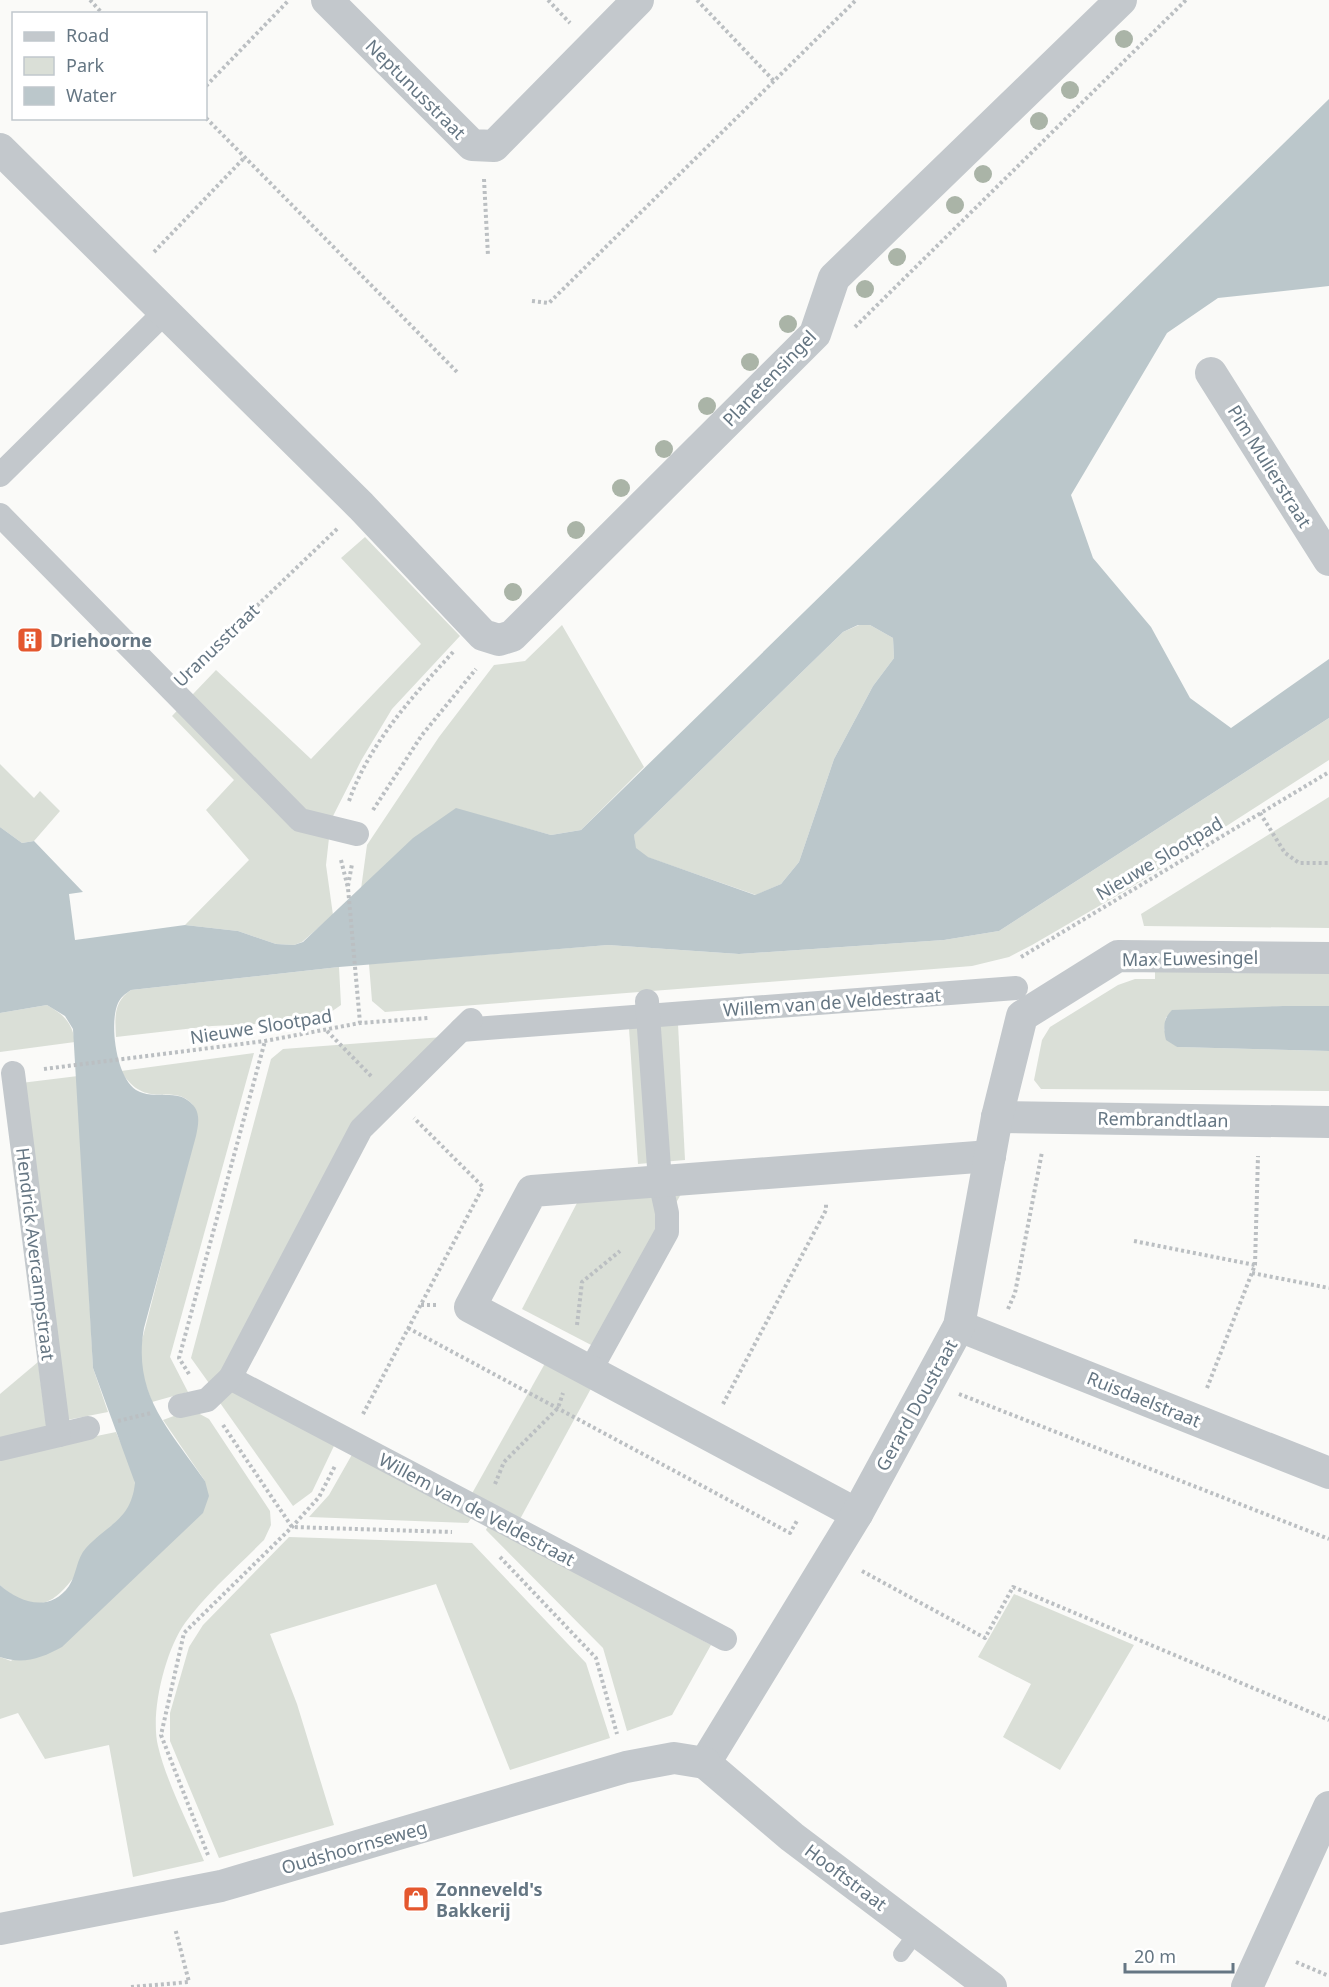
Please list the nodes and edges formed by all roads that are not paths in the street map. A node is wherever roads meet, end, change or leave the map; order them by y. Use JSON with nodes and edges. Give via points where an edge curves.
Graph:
{"nodes":[{"id":1,"x":327,"y":0,"type":"edge"},
{"id":2,"x":638,"y":0,"type":"edge"},
{"id":3,"x":1121,"y":0,"type":"edge"},
{"id":4,"x":0,"y":149,"type":"edge"},
{"id":5,"x":165,"y":312,"type":"junction"},
{"id":6,"x":1211,"y":372,"type":"dead end"},
{"id":7,"x":0,"y":474,"type":"edge"},
{"id":8,"x":0,"y":514,"type":"edge"},
{"id":9,"x":1329,"y":560,"type":"edge"},
{"id":10,"x":348,"y":832,"type":"road end"},
{"id":11,"x":1329,"y":957,"type":"edge"},
{"id":12,"x":1022,"y":999,"type":"junction"},
{"id":13,"x":647,"y":1009,"type":"junction"},
{"id":14,"x":13,"y":1073,"type":"dead end"},
{"id":15,"x":997,"y":1117,"type":"junction"},
{"id":16,"x":1329,"y":1122,"type":"edge"},
{"id":17,"x":990,"y":1156,"type":"junction"},
{"id":18,"x":660,"y":1181,"type":"junction"},
{"id":19,"x":959,"y":1326,"type":"junction"},
{"id":20,"x":590,"y":1371,"type":"junction"},
{"id":21,"x":230,"y":1378,"type":"junction"},
{"id":22,"x":180,"y":1406,"type":"road end"},
{"id":23,"x":88,"y":1428,"type":"road end"},
{"id":24,"x":59,"y":1435,"type":"junction"},
{"id":25,"x":0,"y":1449,"type":"edge"},
{"id":26,"x":1329,"y":1473,"type":"edge"},
{"id":27,"x":857,"y":1514,"type":"junction"},
{"id":28,"x":725,"y":1639,"type":"dead end"},
{"id":29,"x":705,"y":1763,"type":"junction"},
{"id":30,"x":1329,"y":1807,"type":"edge"},
{"id":31,"x":0,"y":1929,"type":"edge"},
{"id":32,"x":991,"y":1987,"type":"edge"},
{"id":33,"x":1247,"y":1987,"type":"edge"}],
"edges":[{"from":1,"to":2,"type":"street","name":"Neptunusstraat","via":[[472,145],[482,146],[494,146]]},
{"from":3,"to":5,"type":"street","name":"Planetensingel","via":[[834,278],[815,334],[513,636],[487,634]]},
{"from":4,"to":5,"type":"street"},
{"from":5,"to":7,"type":"street"},
{"from":6,"to":9,"type":"street","name":"Pim Mulierstraat"},
{"from":8,"to":10,"type":"street","name":"Uranusstraat","via":[[300,820]]},
{"from":11,"to":12,"type":"street","name":"Max Euwesingel","via":[[1118,956]]},
{"from":12,"to":13,"type":"street","name":"Willem van de Veldestraat"},
{"from":12,"to":15,"type":"street","name":"Gerard Doustraat","via":[[1022,1016]]},
{"from":13,"to":18,"type":"street"},
{"from":13,"to":21,"type":"street","name":"Willem van de Veldestraat","via":[[468,1023],[361,1129]]},
{"from":14,"to":24,"type":"street","name":"Hendrick Avercampstraat"},
{"from":15,"to":16,"type":"street","name":"Rembrandtlaan"},
{"from":15,"to":17,"type":"street","name":"Gerard Doustraat"},
{"from":17,"to":18,"type":"street"},
{"from":17,"to":19,"type":"street","name":"Gerard Doustraat"},
{"from":18,"to":20,"type":"street","via":[[667,1232]]},
{"from":18,"to":20,"type":"street","via":[[532,1191],[470,1307]]},
{"from":19,"to":26,"type":"street","name":"Ruisdaelstraat"},
{"from":19,"to":27,"type":"street","name":"Gerard Doustraat"},
{"from":20,"to":27,"type":"street"},
{"from":21,"to":22,"type":"street","via":[[207,1400]]},
{"from":21,"to":28,"type":"street","name":"Willem van de Veldestraat"},
{"from":23,"to":24,"type":"street"},
{"from":24,"to":25,"type":"street"},
{"from":27,"to":29,"type":"street","name":"Gerard Doustraat"},
{"from":29,"to":31,"type":"street","name":"Oudshoornseweg","via":[[674,1758],[627,1767],[221,1886]]},
{"from":29,"to":32,"type":"street","name":"Hooftstraat","via":[[910,1942]]},
{"from":30,"to":33,"type":"street"}]}
